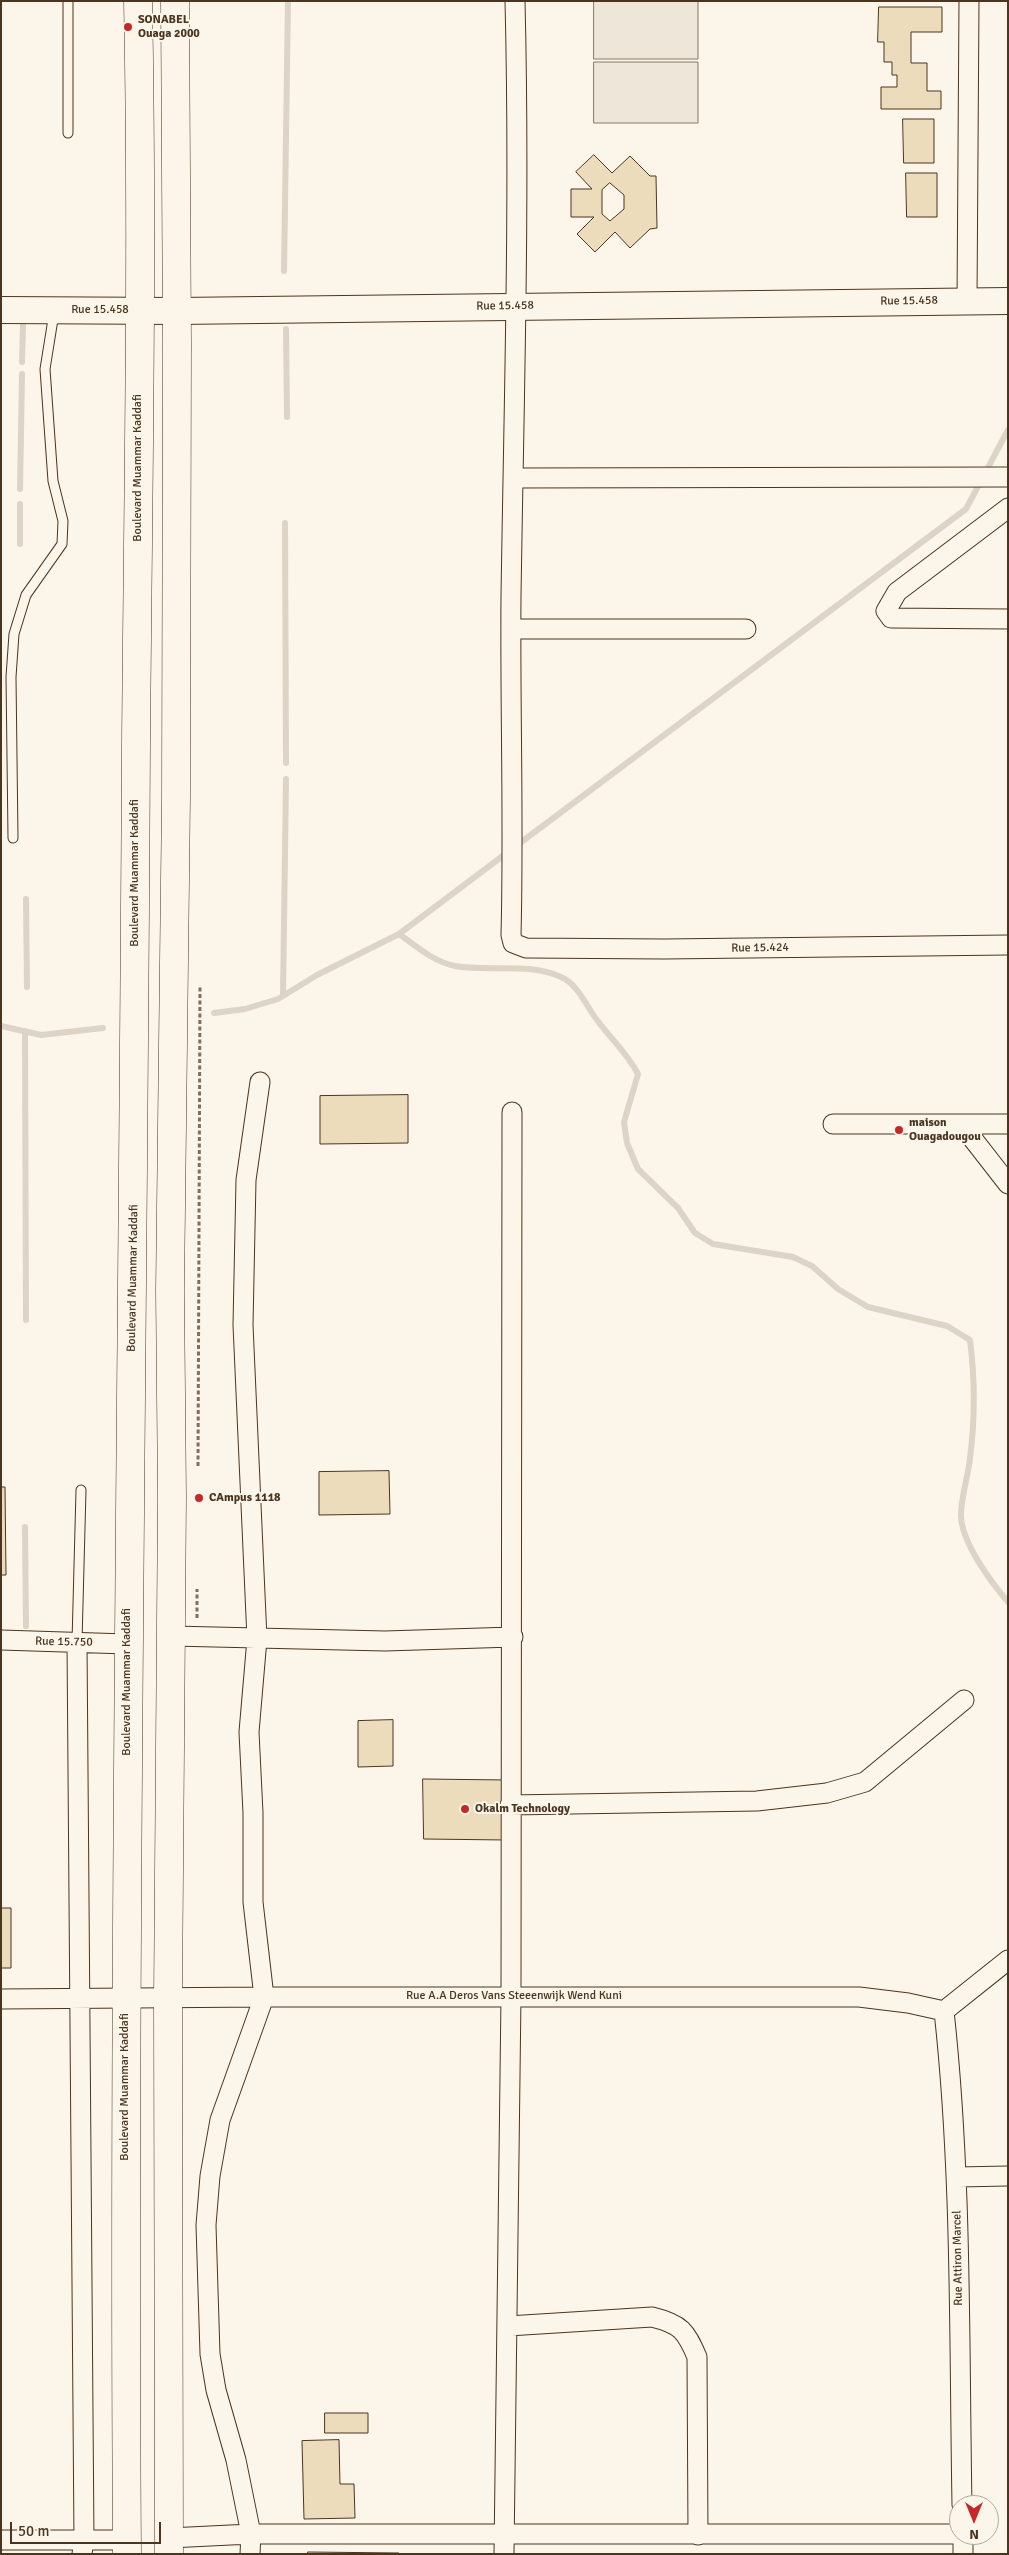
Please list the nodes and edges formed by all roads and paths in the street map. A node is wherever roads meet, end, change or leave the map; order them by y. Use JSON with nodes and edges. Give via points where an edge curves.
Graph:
{"nodes":[{"id":1,"x":68,"y":1,"type":"edge"},
{"id":2,"x":138,"y":1,"type":"edge"},
{"id":3,"x":175,"y":1,"type":"edge"},
{"id":4,"x":515,"y":1,"type":"edge"},
{"id":5,"x":969,"y":1,"type":"edge"},
{"id":6,"x":68,"y":134,"type":"dead end"},
{"id":7,"x":967,"y":301,"type":"junction"},
{"id":8,"x":1008,"y":301,"type":"edge"},
{"id":9,"x":515,"y":306,"type":"junction"},
{"id":10,"x":1,"y":310,"type":"edge"},
{"id":11,"x":54,"y":310,"type":"junction"},
{"id":12,"x":138,"y":310,"type":"junction"},
{"id":13,"x":178,"y":311,"type":"junction"},
{"id":14,"x":513,"y":478,"type":"junction"},
{"id":15,"x":1008,"y":478,"type":"edge"},
{"id":16,"x":1008,"y":508,"type":"edge"},
{"id":17,"x":1008,"y":619,"type":"edge"},
{"id":18,"x":511,"y":629,"type":"junction"},
{"id":19,"x":746,"y":630,"type":"dead end"},
{"id":20,"x":13,"y":838,"type":"dead end"},
{"id":21,"x":1008,"y":945,"type":"edge"},
{"id":22,"x":260,"y":1082,"type":"dead end"},
{"id":23,"x":512,"y":1112,"type":"dead end"},
{"id":24,"x":832,"y":1124,"type":"dead end"},
{"id":25,"x":1008,"y":1124,"type":"edge"},
{"id":26,"x":962,"y":1125,"type":"junction"},
{"id":27,"x":1008,"y":1184,"type":"edge"},
{"id":28,"x":81,"y":1490,"type":"dead end"},
{"id":29,"x":172,"y":1636,"type":"junction"},
{"id":30,"x":513,"y":1637,"type":"junction"},
{"id":31,"x":257,"y":1639,"type":"junction"},
{"id":32,"x":1,"y":1640,"type":"edge"},
{"id":33,"x":77,"y":1642,"type":"junction"},
{"id":34,"x":127,"y":1644,"type":"junction"},
{"id":35,"x":964,"y":1700,"type":"dead end"},
{"id":36,"x":510,"y":1805,"type":"junction"},
{"id":37,"x":1008,"y":1960,"type":"edge"},
{"id":38,"x":511,"y":1996,"type":"junction"},
{"id":39,"x":264,"y":1997,"type":"junction"},
{"id":40,"x":125,"y":1998,"type":"junction"},
{"id":41,"x":168,"y":1998,"type":"junction"},
{"id":42,"x":79,"y":1999,"type":"junction"},
{"id":43,"x":1,"y":2000,"type":"edge"},
{"id":44,"x":944,"y":2011,"type":"junction"},
{"id":45,"x":1008,"y":2176,"type":"edge"},
{"id":46,"x":957,"y":2177,"type":"junction"},
{"id":47,"x":508,"y":2326,"type":"junction"},
{"id":48,"x":962,"y":2495,"type":"edge"},
{"id":49,"x":503,"y":2533,"type":"junction"},
{"id":50,"x":251,"y":2534,"type":"junction"},
{"id":51,"x":698,"y":2535,"type":"junction"},
{"id":52,"x":949,"y":2535,"type":"edge"},
{"id":53,"x":1,"y":2540,"type":"edge"},
{"id":54,"x":169,"y":2546,"type":"edge"},
{"id":55,"x":83,"y":2547,"type":"edge"},
{"id":56,"x":127,"y":2547,"type":"edge"},
{"id":57,"x":250,"y":2554,"type":"edge"},
{"id":58,"x":504,"y":2554,"type":"edge"}],
"edges":[{"from":1,"to":6,"type":"lane"},
{"from":2,"to":12,"type":"main road","name":"Boulevard Muammar Kaddafi"},
{"from":3,"to":13,"type":"main road"},
{"from":4,"to":9,"type":"street","via":[[518,94]]},
{"from":5,"to":7,"type":"street"},
{"from":7,"to":8,"type":"main road","name":"Rue 15.458"},
{"from":7,"to":9,"type":"main road","name":"Rue 15.458"},
{"from":9,"to":13,"type":"main road","name":"Rue 15.458"},
{"from":9,"to":14,"type":"street"},
{"from":10,"to":11,"type":"main road","name":"Rue 15.458"},
{"from":11,"to":12,"type":"main road","name":"Rue 15.458"},
{"from":11,"to":20,"type":"lane","via":[[45,369],[53,481],[63,521],[62,544],[26,595],[14,634],[11,678]]},
{"from":12,"to":13,"type":"main road","name":"Rue 15.458"},
{"from":12,"to":34,"type":"main road","name":"Boulevard Muammar Kaddafi","via":[[133,1275]]},
{"from":13,"to":29,"type":"main road","via":[[170,1290]]},
{"from":14,"to":15,"type":"street"},
{"from":14,"to":18,"type":"street"},
{"from":16,"to":17,"type":"street","via":[[897,592],[886,611],[891,618]]},
{"from":18,"to":19,"type":"street"},
{"from":18,"to":21,"type":"street","name":"Rue 15.424","via":[[513,943],[535,948],[664,950]]},
{"from":22,"to":31,"type":"street","via":[[246,1180],[243,1325]]},
{"from":23,"to":30,"type":"street"},
{"from":24,"to":26,"type":"street"},
{"from":25,"to":26,"type":"street"},
{"from":26,"to":27,"type":"street"},
{"from":28,"to":33,"type":"lane"},
{"from":29,"to":31,"type":"street"},
{"from":29,"to":41,"type":"main road"},
{"from":30,"to":31,"type":"street","via":[[385,1641]]},
{"from":30,"to":36,"type":"street"},
{"from":31,"to":39,"type":"street","via":[[249,1732],[253,1902]]},
{"from":32,"to":33,"type":"street","name":"Rue 15.750"},
{"from":33,"to":34,"type":"street","name":"Rue 15.750"},
{"from":33,"to":42,"type":"street"},
{"from":34,"to":40,"type":"main road","name":"Boulevard Muammar Kaddafi"},
{"from":35,"to":36,"type":"street","via":[[865,1782],[827,1793],[757,1801]]},
{"from":36,"to":38,"type":"street"},
{"from":37,"to":44,"type":"street"},
{"from":38,"to":39,"type":"street","name":"Rue A.A Deros Vans Steeenwijk Wend Kuni"},
{"from":38,"to":44,"type":"street","name":"Rue A.A Deros Vans Steeenwijk Wend Kuni","via":[[859,1997]]},
{"from":38,"to":47,"type":"street"},
{"from":39,"to":41,"type":"street","name":"Rue A.A Deros Vans Steeenwijk Wend Kuni"},
{"from":39,"to":50,"type":"street","via":[[220,2120],[210,2176],[206,2226],[210,2354]]},
{"from":40,"to":41,"type":"street","name":"Rue A.A Deros Vans Steeenwijk Wend Kuni"},
{"from":40,"to":42,"type":"street","name":"Rue A.A Deros Vans Steeenwijk Wend Kuni"},
{"from":40,"to":56,"type":"main road","name":"Boulevard Muammar Kaddafi"},
{"from":41,"to":54,"type":"main road"},
{"from":42,"to":43,"type":"street","name":"Rue A.A Deros Vans Steeenwijk Wend Kuni"},
{"from":42,"to":55,"type":"street"},
{"from":44,"to":46,"type":"street","name":"Rue Attiron Marcel"},
{"from":45,"to":46,"type":"street"},
{"from":46,"to":48,"type":"street","name":"Rue Attiron Marcel"},
{"from":47,"to":49,"type":"street"},
{"from":47,"to":51,"type":"street","via":[[652,2317],[672,2322],[687,2335],[696,2357]]},
{"from":49,"to":50,"type":"street"},
{"from":49,"to":51,"type":"street"},
{"from":49,"to":58,"type":"street"},
{"from":50,"to":54,"type":"street"},
{"from":50,"to":57,"type":"street"},
{"from":51,"to":52,"type":"street"},
{"from":53,"to":55,"type":"street"},
{"from":55,"to":56,"type":"street"}]}
